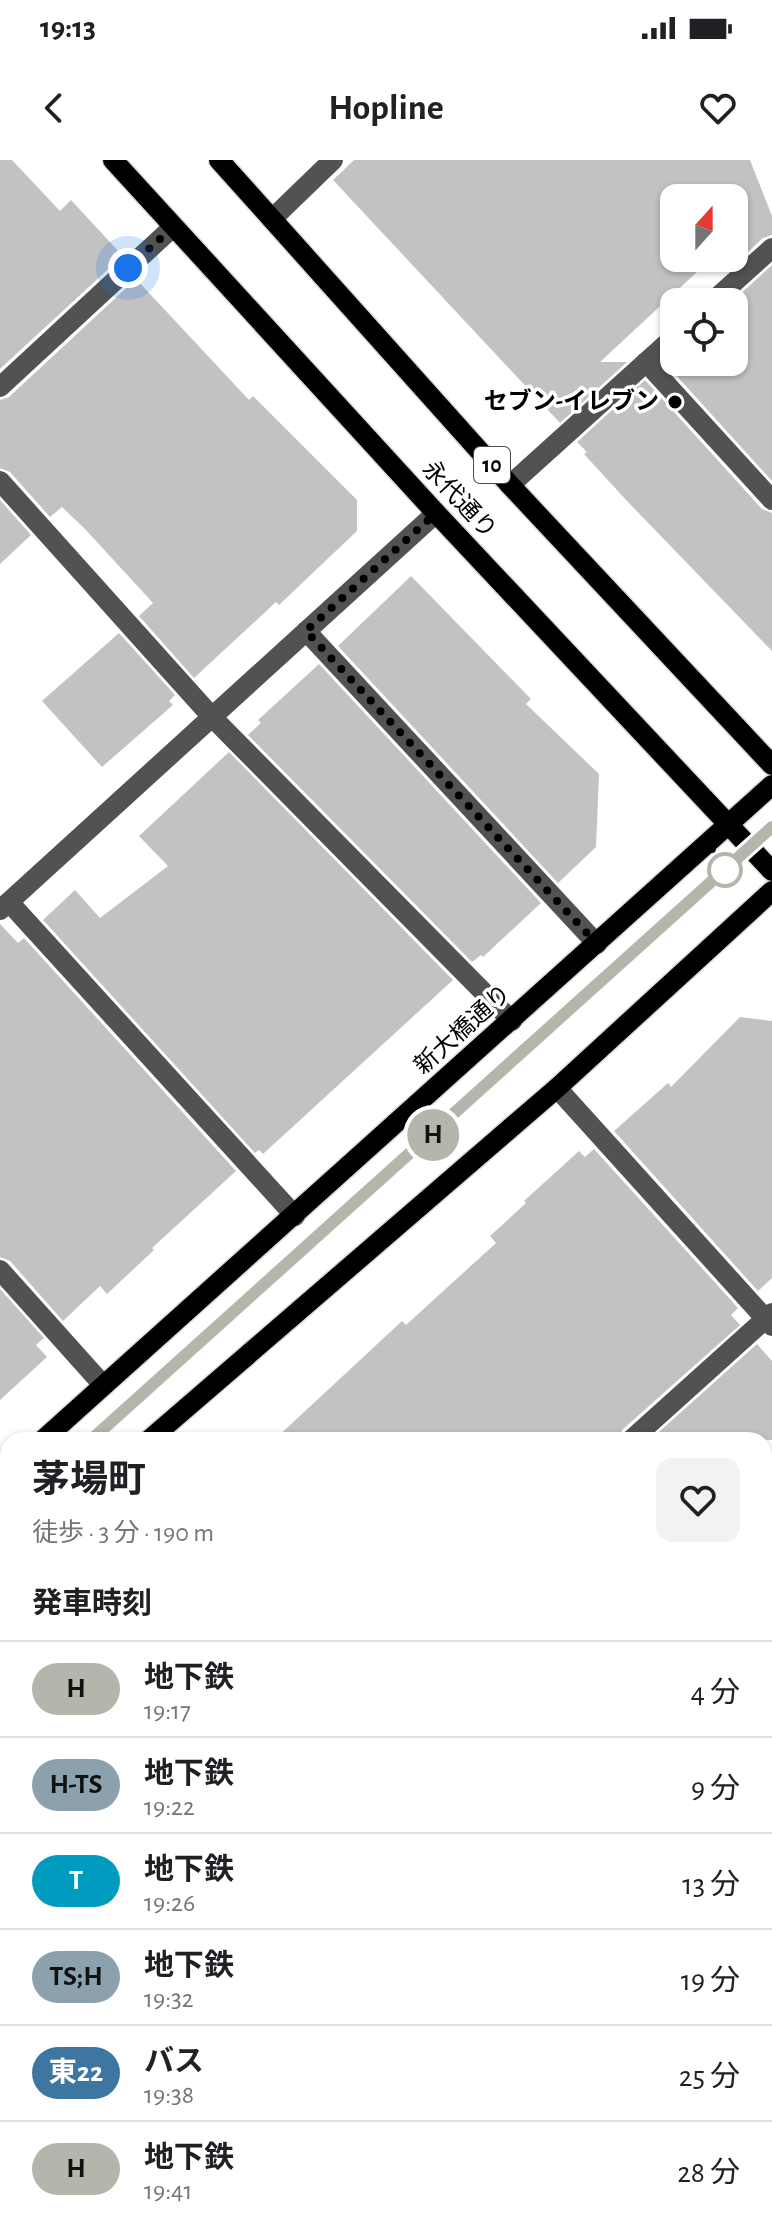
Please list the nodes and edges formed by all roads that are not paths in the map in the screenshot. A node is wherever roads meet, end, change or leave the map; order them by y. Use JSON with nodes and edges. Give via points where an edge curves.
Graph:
{"nodes":[{"id":1,"x":113,"y":160,"type":"edge"},
{"id":2,"x":219,"y":160,"type":"edge"},
{"id":3,"x":333,"y":160,"type":"edge"},
{"id":4,"x":272,"y":219,"type":"junction"},
{"id":5,"x":173,"y":227,"type":"junction"},
{"id":6,"x":772,"y":248,"type":"edge"},
{"id":7,"x":728,"y":288,"type":"edge"},
{"id":8,"x":660,"y":350,"type":"edge"},
{"id":9,"x":646,"y":362,"type":"junction"},
{"id":10,"x":0,"y":387,"type":"edge"},
{"id":11,"x":0,"y":481,"type":"edge"},
{"id":12,"x":510,"y":485,"type":"junction"},
{"id":13,"x":772,"y":500,"type":"edge"},
{"id":14,"x":436,"y":513,"type":"junction"},
{"id":15,"x":306,"y":631,"type":"junction"},
{"id":16,"x":212,"y":717,"type":"junction"},
{"id":17,"x":772,"y":765,"type":"edge"},
{"id":18,"x":772,"y":785,"type":"edge"},
{"id":19,"x":729,"y":824,"type":"junction"},
{"id":20,"x":772,"y":871,"type":"edge"},
{"id":21,"x":772,"y":891,"type":"edge"},
{"id":22,"x":5,"y":906,"type":"edge"},
{"id":23,"x":597,"y":944,"type":"junction"},
{"id":24,"x":512,"y":1021,"type":"junction"},
{"id":25,"x":557,"y":1088,"type":"junction"},
{"id":26,"x":295,"y":1216,"type":"junction"},
{"id":27,"x":0,"y":1270,"type":"edge"},
{"id":28,"x":770,"y":1319,"type":"edge"},
{"id":29,"x":103,"y":1385,"type":"junction"},
{"id":30,"x":52,"y":1432,"type":"edge"},
{"id":31,"x":158,"y":1432,"type":"edge"},
{"id":32,"x":640,"y":1432,"type":"edge"}],
"edges":[{"from":1,"to":5,"type":"main road","name":"永代通り"},
{"from":2,"to":4,"type":"main road","name":"永代通り","number":"10"},
{"from":3,"to":4,"type":"street"},
{"from":4,"to":12,"type":"main road","name":"永代通り","number":"10"},
{"from":5,"to":10,"type":"street"},
{"from":5,"to":14,"type":"main road","name":"永代通り"},
{"from":6,"to":7,"type":"street"},
{"from":8,"to":9,"type":"street"},
{"from":9,"to":12,"type":"street"},
{"from":9,"to":13,"type":"street"},
{"from":11,"to":16,"type":"street"},
{"from":12,"to":17,"type":"main road","name":"永代通り","number":"10"},
{"from":14,"to":15,"type":"street"},
{"from":14,"to":19,"type":"main road","name":"永代通り"},
{"from":15,"to":16,"type":"street"},
{"from":15,"to":23,"type":"street"},
{"from":16,"to":22,"type":"street"},
{"from":16,"to":24,"type":"street"},
{"from":18,"to":19,"type":"main road","name":"新大橋通り"},
{"from":19,"to":20,"type":"main road","name":"永代通り"},
{"from":19,"to":23,"type":"main road","name":"新大橋通り"},
{"from":21,"to":25,"type":"main road"},
{"from":22,"to":26,"type":"street"},
{"from":23,"to":24,"type":"main road","name":"新大橋通り"},
{"from":24,"to":26,"type":"main road","name":"新大橋通り"},
{"from":25,"to":28,"type":"street"},
{"from":25,"to":31,"type":"main road"},
{"from":26,"to":29,"type":"main road","name":"新大橋通り"},
{"from":27,"to":29,"type":"street"},
{"from":28,"to":32,"type":"street"},
{"from":29,"to":30,"type":"main road","name":"新大橋通り"}]}
